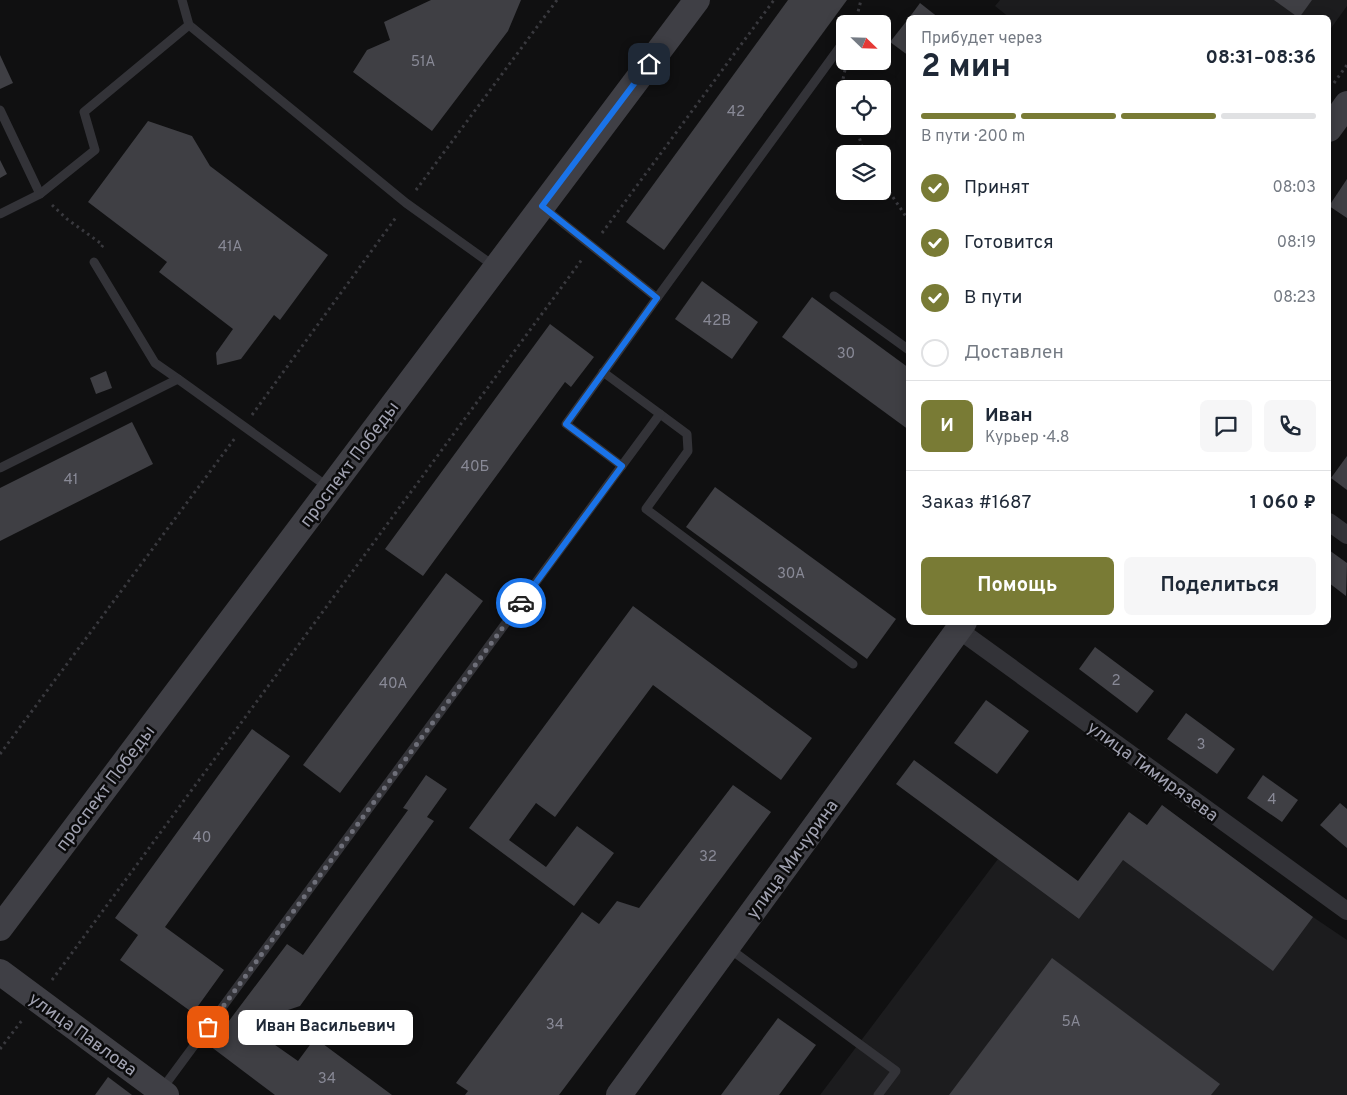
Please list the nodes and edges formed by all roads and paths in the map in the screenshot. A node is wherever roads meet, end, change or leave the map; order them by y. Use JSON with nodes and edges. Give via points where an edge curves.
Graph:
{"nodes":[{"id":1,"x":182,"y":0,"type":"edge"},
{"id":2,"x":558,"y":0,"type":"edge"},
{"id":3,"x":697,"y":0,"type":"edge"},
{"id":4,"x":774,"y":0,"type":"edge"},
{"id":5,"x":861,"y":0,"type":"edge"},
{"id":6,"x":857,"y":15,"type":"edge"},
{"id":7,"x":189,"y":24,"type":"junction"},
{"id":8,"x":836,"y":52,"type":"edge"},
{"id":9,"x":1347,"y":65,"type":"edge"},
{"id":10,"x":1331,"y":87,"type":"edge"},
{"id":11,"x":1347,"y":104,"type":"edge"},
{"id":12,"x":0,"y":110,"type":"edge"},
{"id":13,"x":1331,"y":126,"type":"edge"},
{"id":14,"x":40,"y":194,"type":"junction"},
{"id":15,"x":891,"y":194,"type":"edge"},
{"id":16,"x":406,"y":203,"type":"junction"},
{"id":17,"x":542,"y":206,"type":"junction"},
{"id":18,"x":0,"y":214,"type":"edge"},
{"id":19,"x":906,"y":217,"type":"edge"},
{"id":20,"x":592,"y":246,"type":"junction"},
{"id":21,"x":94,"y":262,"type":"joint"},
{"id":22,"x":496,"y":268,"type":"junction"},
{"id":23,"x":834,"y":296,"type":"dead end"},
{"id":24,"x":657,"y":298,"type":"junction"},
{"id":25,"x":906,"y":348,"type":"edge"},
{"id":26,"x":603,"y":372,"type":"junction"},
{"id":27,"x":178,"y":379,"type":"junction"},
{"id":28,"x":660,"y":414,"type":"junction"},
{"id":29,"x":244,"y":426,"type":"junction"},
{"id":30,"x":622,"y":466,"type":"junction"},
{"id":31,"x":0,"y":468,"type":"edge"},
{"id":32,"x":331,"y":488,"type":"junction"},
{"id":33,"x":1331,"y":523,"type":"edge"},
{"id":34,"x":1347,"y":535,"type":"edge"},
{"id":35,"x":962,"y":626,"type":"edge"},
{"id":36,"x":853,"y":664,"type":"dead end"},
{"id":37,"x":0,"y":754,"type":"edge"},
{"id":38,"x":1347,"y":912,"type":"edge"},
{"id":39,"x":0,"y":928,"type":"edge"},
{"id":40,"x":727,"y":947,"type":"junction"},
{"id":41,"x":0,"y":972,"type":"edge"},
{"id":42,"x":37,"y":1000,"type":"junction"},
{"id":43,"x":0,"y":1049,"type":"edge"},
{"id":44,"x":163,"y":1093,"type":"edge"},
{"id":45,"x":619,"y":1095,"type":"edge"},
{"id":46,"x":878,"y":1095,"type":"edge"}],
"edges":[{"from":1,"to":7,"type":"lane"},
{"from":2,"to":16,"type":"path"},
{"from":3,"to":17,"type":"main road","name":"проспект Победы"},
{"from":4,"to":20,"type":"path"},
{"from":5,"to":6,"type":"path"},
{"from":7,"to":14,"type":"lane","via":[[84,112],[95,150]]},
{"from":7,"to":16,"type":"lane"},
{"from":8,"to":24,"type":"lane"},
{"from":9,"to":10,"type":"path"},
{"from":11,"to":13,"type":"main road"},
{"from":12,"to":14,"type":"lane"},
{"from":14,"to":18,"type":"lane"},
{"from":14,"to":21,"type":"path","via":[[103,245]]},
{"from":15,"to":19,"type":"path"},
{"from":16,"to":22,"type":"lane"},
{"from":16,"to":29,"type":"path"},
{"from":17,"to":20,"type":"lane"},
{"from":17,"to":22,"type":"main road","name":"проспект Победы"},
{"from":20,"to":24,"type":"lane"},
{"from":20,"to":42,"type":"path"},
{"from":21,"to":27,"type":"lane","via":[[155,363]]},
{"from":22,"to":32,"type":"main road","name":"проспект Победы"},
{"from":23,"to":25,"type":"lane"},
{"from":24,"to":26,"type":"lane"},
{"from":26,"to":28,"type":"lane"},
{"from":26,"to":30,"type":"lane","via":[[566,424]]},
{"from":27,"to":29,"type":"lane"},
{"from":27,"to":31,"type":"lane"},
{"from":28,"to":30,"type":"lane"},
{"from":28,"to":36,"type":"lane","via":[[687,434],[688,451],[646,509]]},
{"from":29,"to":32,"type":"lane"},
{"from":29,"to":37,"type":"path"},
{"from":30,"to":44,"type":"lane"},
{"from":32,"to":39,"type":"main road","name":"проспект Победы"},
{"from":33,"to":34,"type":"street"},
{"from":35,"to":38,"type":"street","name":"улица Тимирязева"},
{"from":35,"to":40,"type":"main road","name":"улица Мичурина"},
{"from":40,"to":45,"type":"main road","name":"улица Мичурина"},
{"from":40,"to":46,"type":"lane","via":[[896,1071]]},
{"from":41,"to":42,"type":"main road","name":"улица Павлова"},
{"from":42,"to":43,"type":"path"},
{"from":42,"to":44,"type":"main road","name":"улица Павлова"}]}
